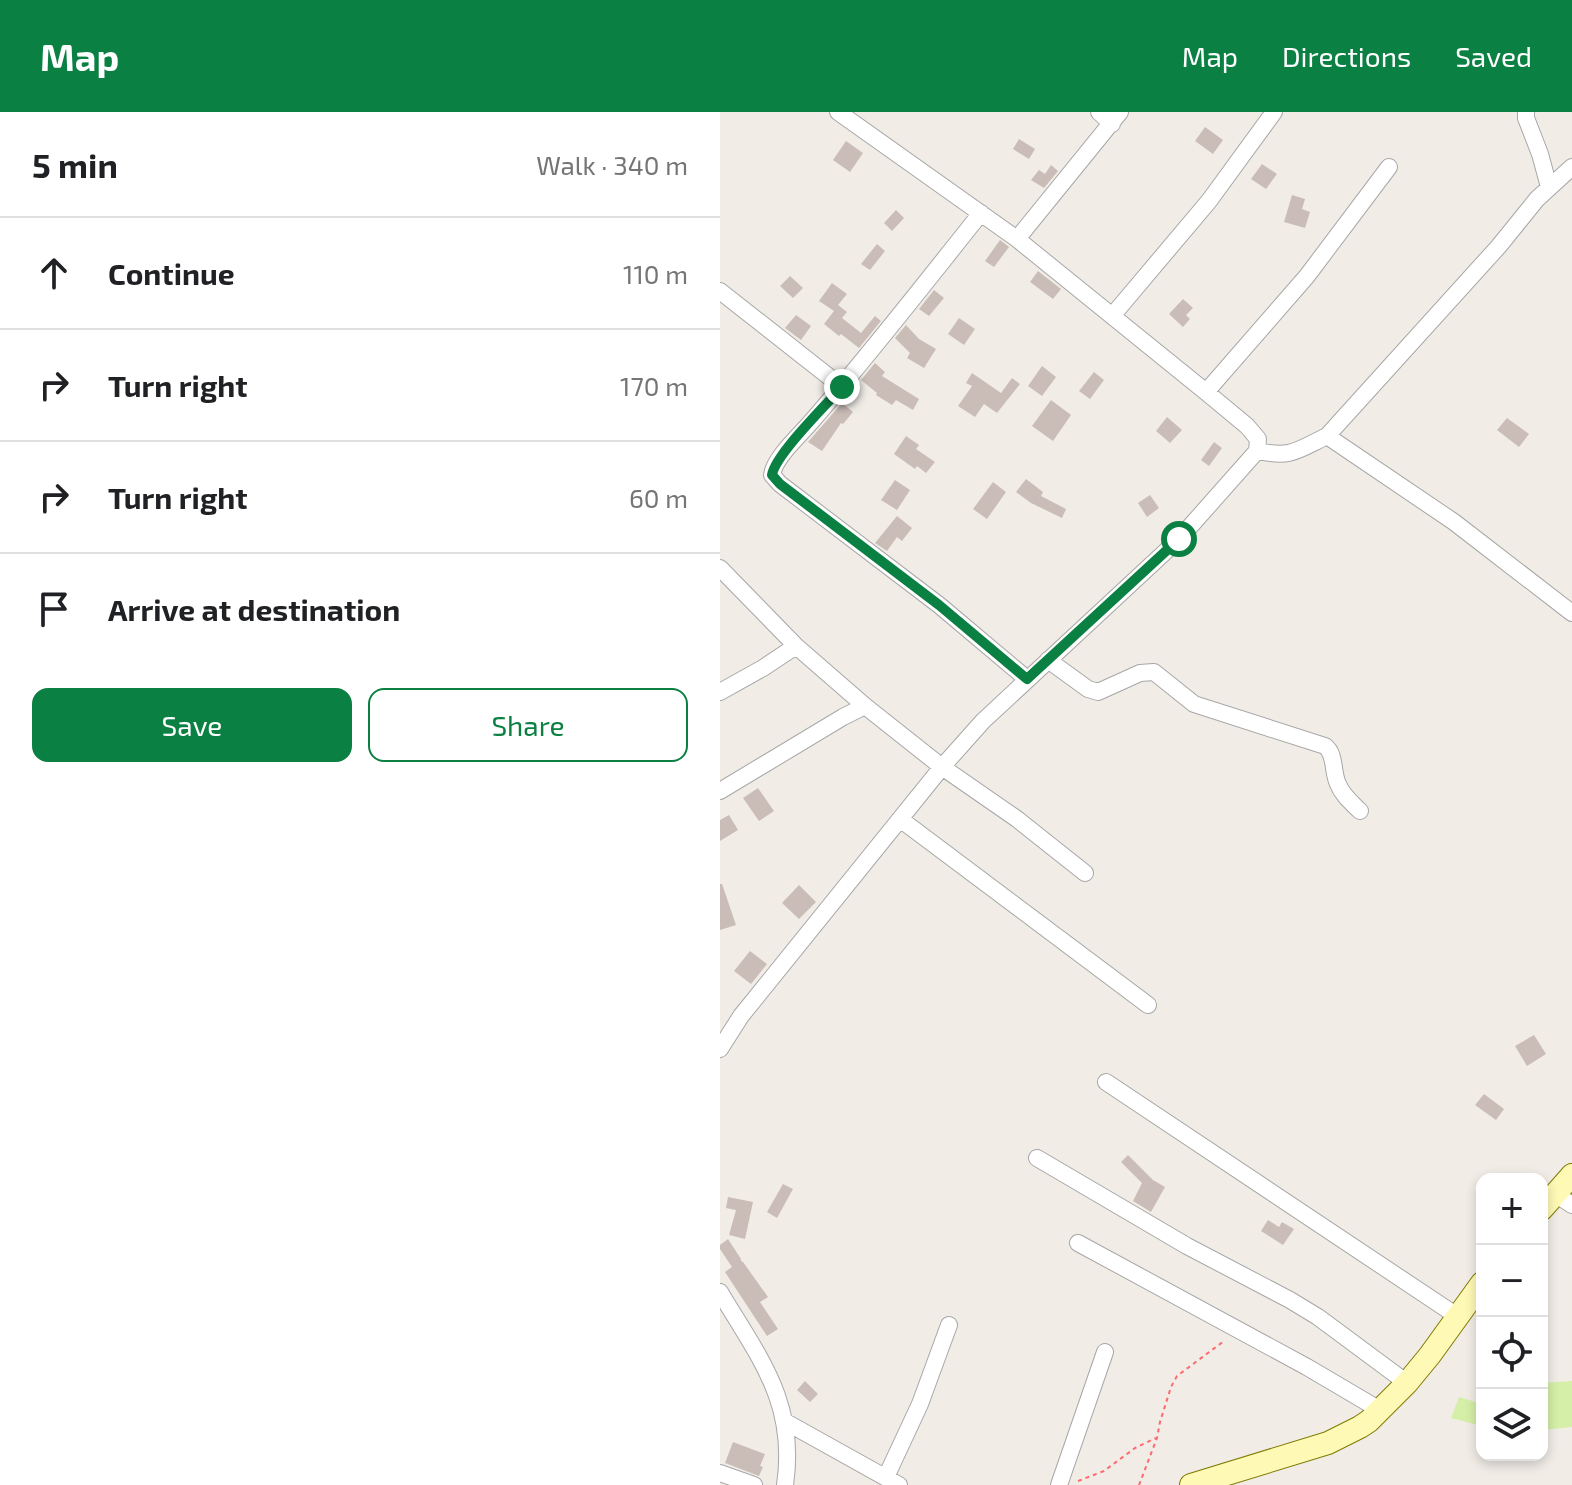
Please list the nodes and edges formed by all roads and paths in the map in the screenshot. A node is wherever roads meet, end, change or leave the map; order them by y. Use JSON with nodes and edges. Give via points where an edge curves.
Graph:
{"nodes":[{"id":1,"x":838,"y":112,"type":"edge"},
{"id":2,"x":1274,"y":112,"type":"edge"},
{"id":3,"x":1526,"y":112,"type":"edge"},
{"id":4,"x":1110,"y":116,"type":"edge"},
{"id":5,"x":1389,"y":167,"type":"dead end"},
{"id":6,"x":1572,"y":167,"type":"edge"},
{"id":7,"x":1549,"y":187,"type":"junction"},
{"id":8,"x":981,"y":213,"type":"junction"},
{"id":9,"x":1017,"y":239,"type":"junction"},
{"id":10,"x":720,"y":291,"type":"edge"},
{"id":11,"x":1112,"y":316,"type":"junction"},
{"id":12,"x":842,"y":387,"type":"junction"},
{"id":13,"x":1206,"y":392,"type":"junction"},
{"id":14,"x":1327,"y":436,"type":"junction"},
{"id":15,"x":1257,"y":451,"type":"junction"},
{"id":16,"x":720,"y":568,"type":"edge"},
{"id":17,"x":727,"y":586,"type":"edge"},
{"id":18,"x":1572,"y":613,"type":"edge"},
{"id":19,"x":796,"y":646,"type":"junction"},
{"id":20,"x":1048,"y":660,"type":"junction"},
{"id":21,"x":1027,"y":679,"type":"junction"},
{"id":22,"x":720,"y":692,"type":"edge"},
{"id":23,"x":865,"y":706,"type":"junction"},
{"id":24,"x":942,"y":767,"type":"junction"},
{"id":25,"x":720,"y":791,"type":"edge"},
{"id":26,"x":1360,"y":811,"type":"dead end"},
{"id":27,"x":900,"y":819,"type":"junction"},
{"id":28,"x":1085,"y":873,"type":"dead end"},
{"id":29,"x":1148,"y":1005,"type":"dead end"},
{"id":30,"x":720,"y":1049,"type":"edge"},
{"id":31,"x":1106,"y":1082,"type":"dead end"},
{"id":32,"x":1037,"y":1158,"type":"dead end"},
{"id":33,"x":1572,"y":1175,"type":"edge"},
{"id":34,"x":1556,"y":1203,"type":"edge"},
{"id":35,"x":1078,"y":1243,"type":"dead end"},
{"id":36,"x":1476,"y":1291,"type":"edge"},
{"id":37,"x":720,"y":1292,"type":"edge"},
{"id":38,"x":1457,"y":1316,"type":"junction"},
{"id":39,"x":949,"y":1325,"type":"dead end"},
{"id":40,"x":1239,"y":1331,"type":"junction"},
{"id":41,"x":1105,"y":1352,"type":"dead end"},
{"id":42,"x":1407,"y":1383,"type":"junction"},
{"id":43,"x":1380,"y":1410,"type":"junction"},
{"id":44,"x":784,"y":1421,"type":"junction"},
{"id":45,"x":1157,"y":1438,"type":"junction"},
{"id":46,"x":720,"y":1473,"type":"edge"},
{"id":47,"x":892,"y":1481,"type":"edge"},
{"id":48,"x":754,"y":1485,"type":"edge"},
{"id":49,"x":785,"y":1485,"type":"edge"},
{"id":50,"x":1059,"y":1485,"type":"edge"},
{"id":51,"x":1069,"y":1485,"type":"edge"},
{"id":52,"x":1139,"y":1485,"type":"edge"},
{"id":53,"x":1191,"y":1485,"type":"edge"}],
"edges":[{"from":1,"to":8,"type":"street"},
{"from":2,"to":11,"type":"street","via":[[1209,201]]},
{"from":3,"to":7,"type":"street"},
{"from":4,"to":9,"type":"street"},
{"from":5,"to":13,"type":"street","via":[[1307,276]]},
{"from":6,"to":7,"type":"street"},
{"from":7,"to":14,"type":"street"},
{"from":8,"to":9,"type":"street"},
{"from":8,"to":12,"type":"street"},
{"from":9,"to":11,"type":"street"},
{"from":10,"to":12,"type":"street"},
{"from":11,"to":13,"type":"street"},
{"from":12,"to":21,"type":"street","via":[[782,455],[772,475]]},
{"from":13,"to":15,"type":"street","via":[[1247,426],[1258,439]]},
{"from":14,"to":15,"type":"street","via":[[1289,454]]},
{"from":14,"to":18,"type":"street","via":[[1454,522]]},
{"from":15,"to":20,"type":"street","via":[[1179,539]]},
{"from":16,"to":17,"type":"street"},
{"from":17,"to":19,"type":"street"},
{"from":19,"to":22,"type":"street"},
{"from":19,"to":23,"type":"street"},
{"from":20,"to":21,"type":"street"},
{"from":20,"to":26,"type":"street","via":[[1098,692],[1154,672],[1194,704],[1325,746],[1342,793]]},
{"from":21,"to":24,"type":"street"},
{"from":23,"to":24,"type":"street"},
{"from":23,"to":25,"type":"street"},
{"from":24,"to":27,"type":"street"},
{"from":24,"to":28,"type":"street"},
{"from":27,"to":29,"type":"street"},
{"from":27,"to":30,"type":"street"},
{"from":31,"to":38,"type":"street"},
{"from":32,"to":42,"type":"street","via":[[1318,1317]]},
{"from":33,"to":34,"type":"street"},
{"from":35,"to":40,"type":"street"},
{"from":36,"to":38,"type":"street"},
{"from":37,"to":44,"type":"street","via":[[763,1362]]},
{"from":38,"to":42,"type":"street"},
{"from":39,"to":47,"type":"street"},
{"from":40,"to":43,"type":"street"},
{"from":40,"to":45,"type":"path","via":[[1177,1376]]},
{"from":41,"to":50,"type":"street"},
{"from":42,"to":43,"type":"street"},
{"from":43,"to":53,"type":"street","via":[[1328,1443]]},
{"from":44,"to":47,"type":"street"},
{"from":44,"to":49,"type":"street"},
{"from":45,"to":51,"type":"path","via":[[1104,1471]]},
{"from":45,"to":52,"type":"path"},
{"from":46,"to":48,"type":"street"}]}
